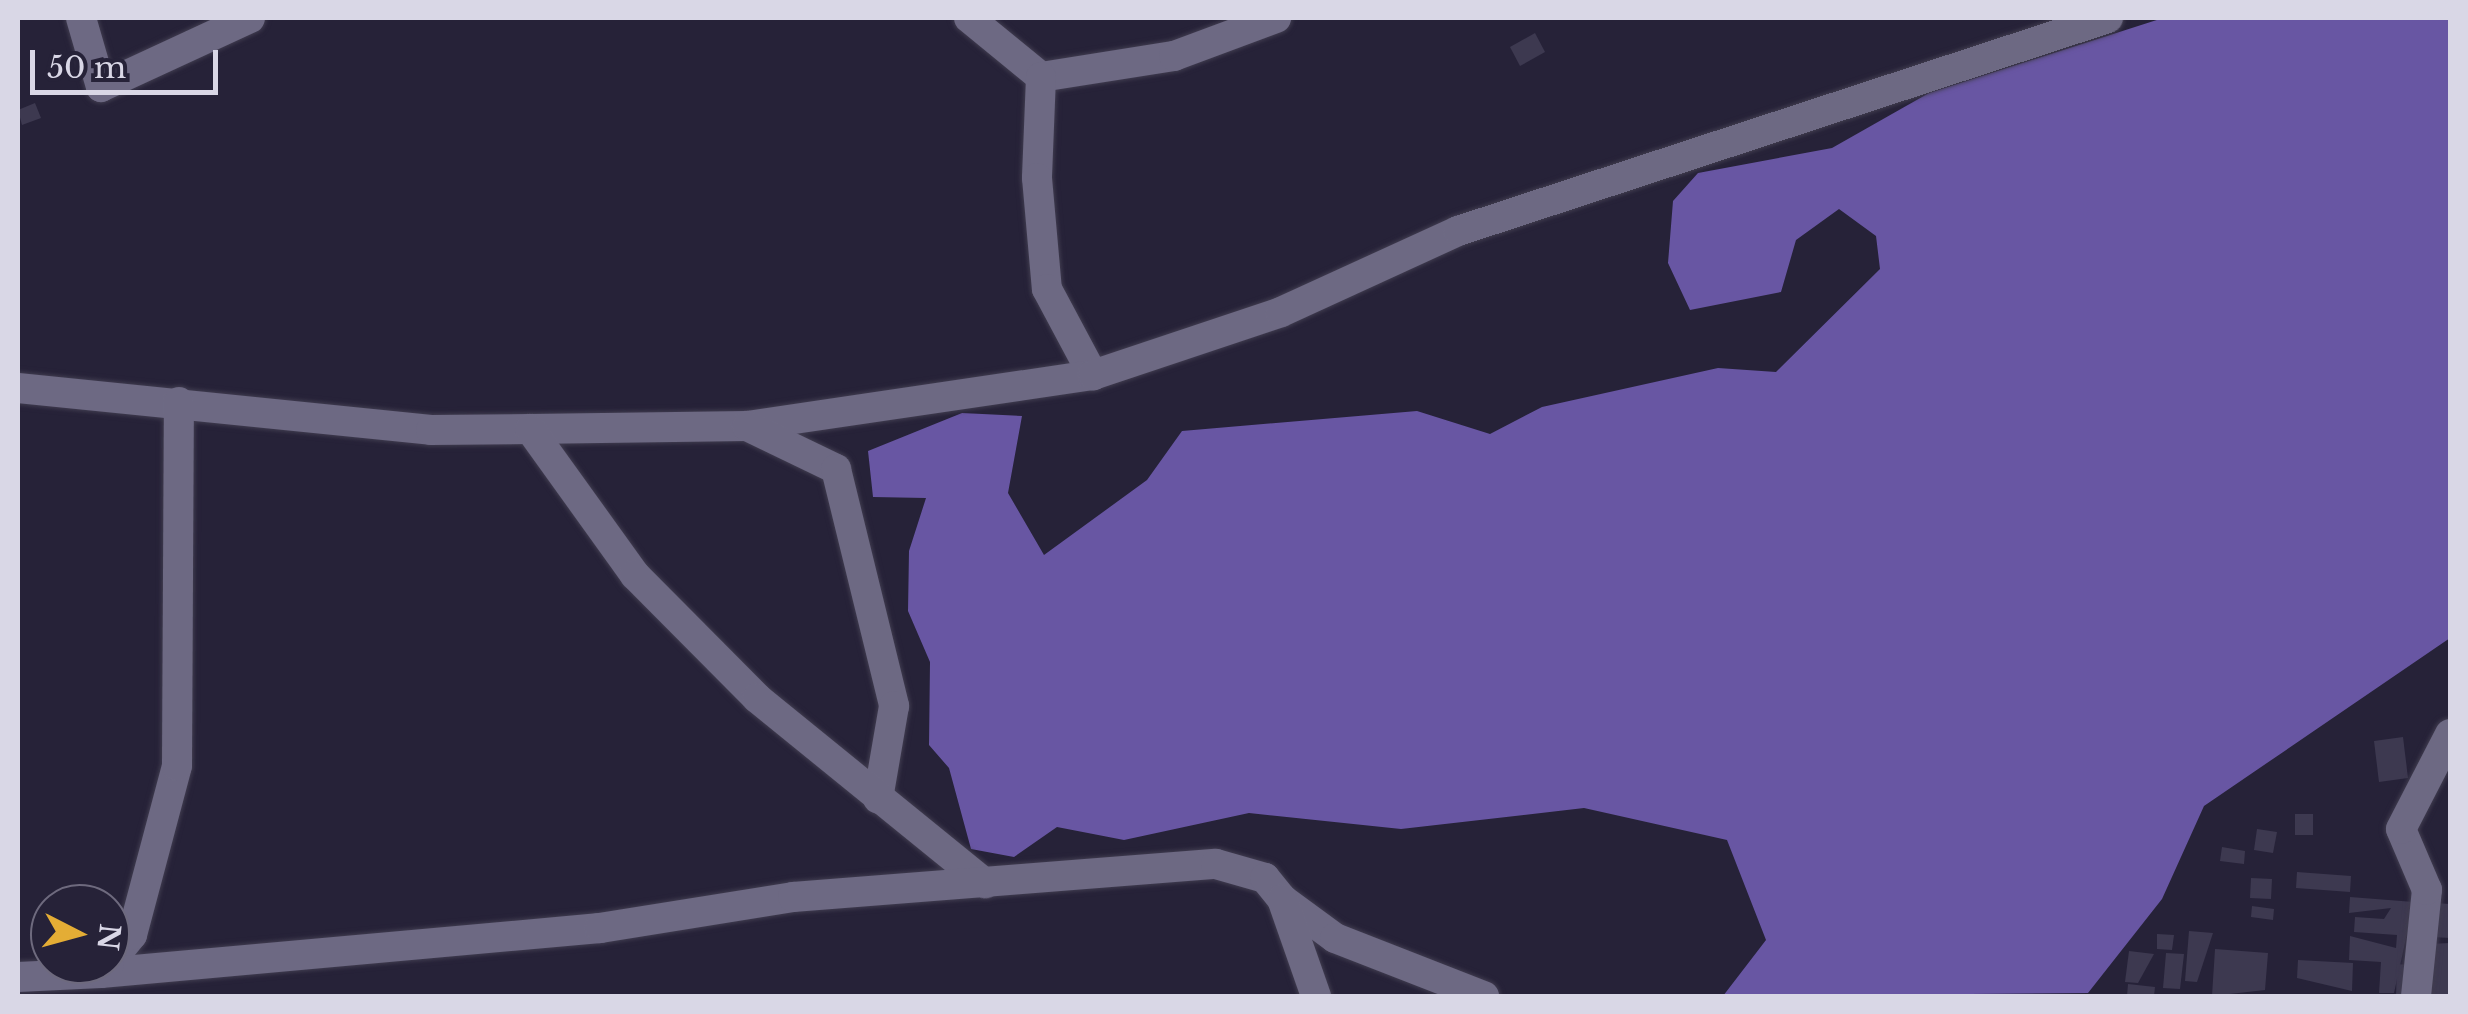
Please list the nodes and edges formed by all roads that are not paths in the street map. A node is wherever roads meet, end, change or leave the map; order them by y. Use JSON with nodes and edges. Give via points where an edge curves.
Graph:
{"nodes":[{"id":1,"x":82,"y":18,"type":"edge"},
{"id":2,"x":250,"y":18,"type":"edge"},
{"id":3,"x":969,"y":18,"type":"edge"},
{"id":4,"x":1276,"y":18,"type":"edge"},
{"id":5,"x":2108,"y":18,"type":"edge"},
{"id":6,"x":1041,"y":77,"type":"junction"},
{"id":7,"x":1093,"y":375,"type":"junction"},
{"id":8,"x":18,"y":388,"type":"edge"},
{"id":9,"x":179,"y":402,"type":"junction"},
{"id":10,"x":747,"y":426,"type":"junction"},
{"id":11,"x":530,"y":429,"type":"junction"},
{"id":12,"x":2450,"y":734,"type":"edge"},
{"id":13,"x":878,"y":799,"type":"junction"},
{"id":14,"x":985,"y":883,"type":"junction"},
{"id":15,"x":2439,"y":889,"type":"edge"},
{"id":16,"x":1282,"y":899,"type":"junction"},
{"id":17,"x":130,"y":938,"type":"edge"},
{"id":18,"x":130,"y":965,"type":"edge"},
{"id":19,"x":1316,"y":996,"type":"edge"},
{"id":20,"x":1484,"y":996,"type":"edge"},
{"id":21,"x":2416,"y":996,"type":"edge"}],
"edges":[{"from":1,"to":2,"type":"street","via":[[100,87]]},
{"from":3,"to":6,"type":"street"},
{"from":4,"to":6,"type":"street","via":[[1174,56]]},
{"from":5,"to":7,"type":"street","via":[[1458,231],[1281,312]]},
{"from":6,"to":7,"type":"street","via":[[1037,178],[1047,288]]},
{"from":7,"to":10,"type":"street"},
{"from":8,"to":9,"type":"street"},
{"from":9,"to":11,"type":"street","via":[[431,430]]},
{"from":9,"to":17,"type":"street","via":[[177,766]]},
{"from":10,"to":11,"type":"street"},
{"from":10,"to":13,"type":"street","via":[[836,469],[894,706]]},
{"from":11,"to":13,"type":"street","via":[[635,575],[757,698]]},
{"from":12,"to":15,"type":"street","via":[[2400,829]]},
{"from":13,"to":14,"type":"street"},
{"from":14,"to":16,"type":"street","via":[[1216,864],[1265,878]]},
{"from":14,"to":18,"type":"street"},
{"from":15,"to":21,"type":"street"},
{"from":16,"to":19,"type":"street"},
{"from":16,"to":20,"type":"street","via":[[1335,938]]}]}
